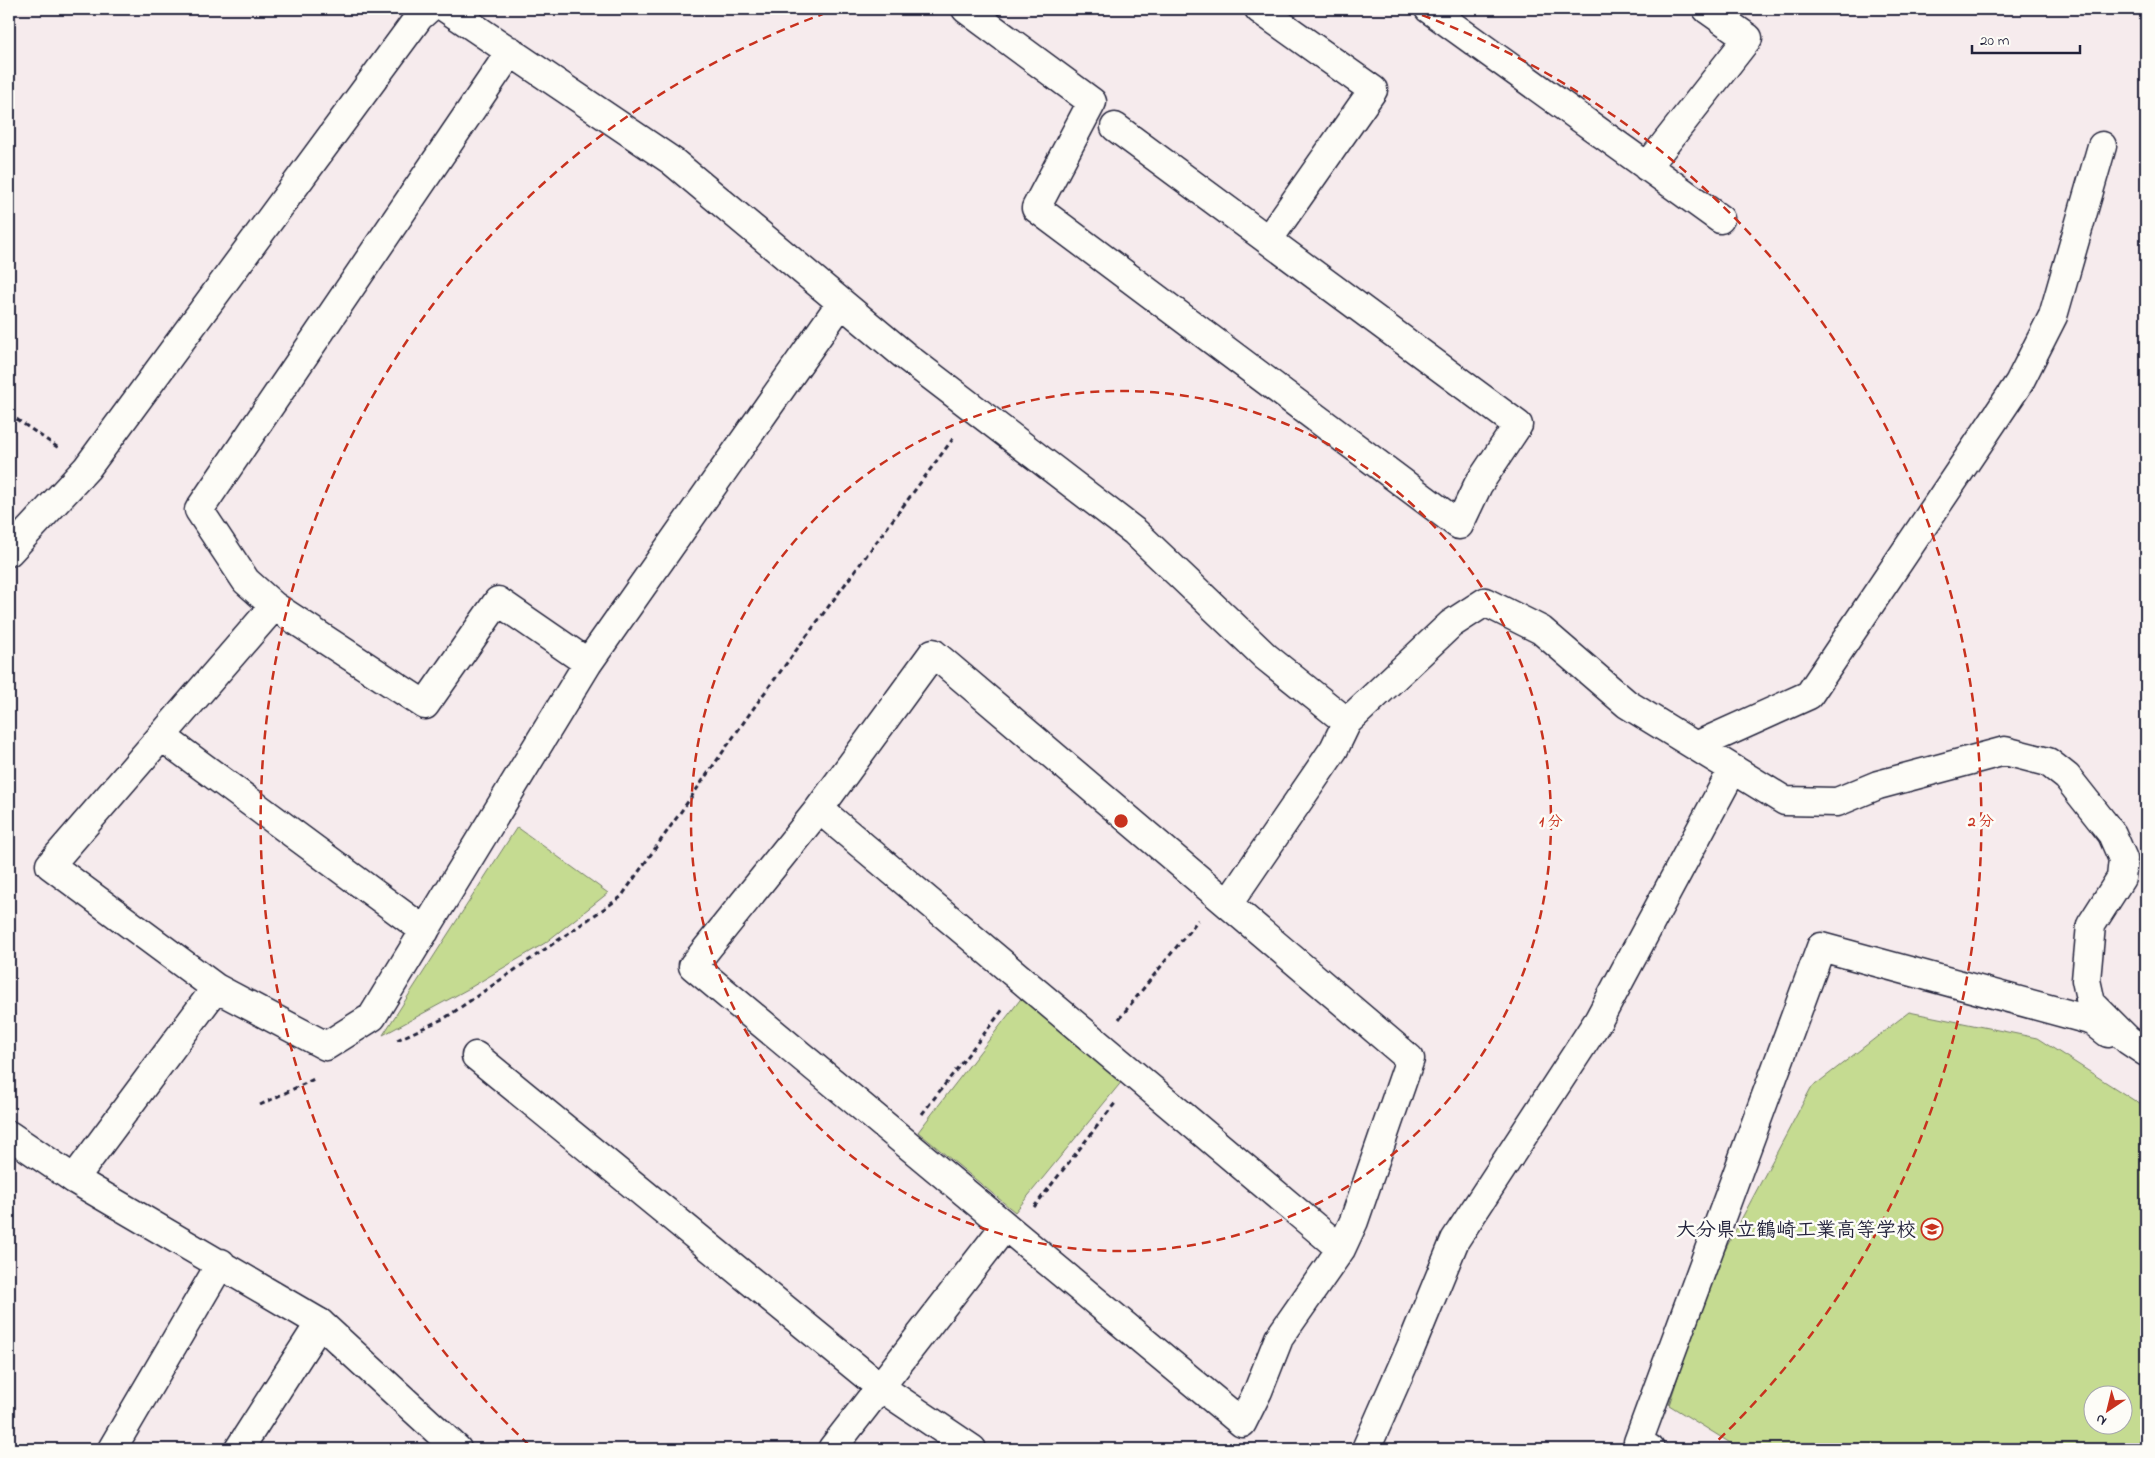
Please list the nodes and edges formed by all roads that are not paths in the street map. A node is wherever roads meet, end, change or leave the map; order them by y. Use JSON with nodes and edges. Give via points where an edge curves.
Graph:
{"nodes":[{"id":1,"x":447,"y":9,"type":"edge"},
{"id":2,"x":966,"y":9,"type":"edge"},
{"id":3,"x":1259,"y":9,"type":"edge"},
{"id":4,"x":1429,"y":9,"type":"edge"},
{"id":5,"x":1708,"y":9,"type":"edge"},
{"id":6,"x":418,"y":12,"type":"edge"},
{"id":7,"x":510,"y":52,"type":"junction"},
{"id":8,"x":1115,"y":127,"type":"dead end"},
{"id":9,"x":2102,"y":146,"type":"dead end"},
{"id":10,"x":1647,"y":166,"type":"junction"},
{"id":11,"x":1720,"y":219,"type":"dead end"},
{"id":12,"x":1268,"y":240,"type":"junction"},
{"id":13,"x":841,"y":303,"type":"junction"},
{"id":14,"x":9,"y":552,"type":"edge"},
{"id":15,"x":274,"y":606,"type":"junction"},
{"id":16,"x":588,"y":663,"type":"junction"},
{"id":17,"x":1347,"y":722,"type":"junction"},
{"id":18,"x":161,"y":736,"type":"junction"},
{"id":19,"x":1696,"y":746,"type":"junction"},
{"id":20,"x":1733,"y":769,"type":"junction"},
{"id":21,"x":819,"y":809,"type":"junction"},
{"id":22,"x":1228,"y":904,"type":"junction"},
{"id":23,"x":425,"y":931,"type":"junction"},
{"id":24,"x":216,"y":988,"type":"junction"},
{"id":25,"x":2146,"y":1052,"type":"edge"},
{"id":26,"x":476,"y":1056,"type":"dead end"},
{"id":27,"x":2146,"y":1063,"type":"edge"},
{"id":28,"x":9,"y":1136,"type":"edge"},
{"id":29,"x":74,"y":1179,"type":"junction"},
{"id":30,"x":1009,"y":1230,"type":"junction"},
{"id":31,"x":1341,"y":1249,"type":"junction"},
{"id":32,"x":221,"y":1263,"type":"junction"},
{"id":33,"x":320,"y":1323,"type":"junction"},
{"id":34,"x":880,"y":1387,"type":"junction"},
{"id":35,"x":112,"y":1449,"type":"edge"},
{"id":36,"x":239,"y":1449,"type":"edge"},
{"id":37,"x":457,"y":1449,"type":"edge"},
{"id":38,"x":832,"y":1449,"type":"edge"},
{"id":39,"x":972,"y":1449,"type":"edge"},
{"id":40,"x":1366,"y":1449,"type":"edge"},
{"id":41,"x":1650,"y":1449,"type":"edge"}],
"edges":[{"from":1,"to":7,"type":"street"},
{"from":2,"to":12,"type":"street","via":[[1092,102],[1036,208],[1459,525],[1478,486],[1518,425]]},
{"from":3,"to":12,"type":"street","via":[[1373,90]]},
{"from":4,"to":10,"type":"street"},
{"from":5,"to":10,"type":"street","via":[[1748,38]]},
{"from":6,"to":14,"type":"street","via":[[87,468]]},
{"from":7,"to":13,"type":"street","via":[[672,161]]},
{"from":7,"to":15,"type":"street","via":[[199,510],[246,581]]},
{"from":8,"to":12,"type":"street"},
{"from":9,"to":19,"type":"street","via":[[2053,316],[2019,383],[1809,695]]},
{"from":10,"to":11,"type":"street"},
{"from":13,"to":16,"type":"street"},
{"from":13,"to":17,"type":"street","via":[[904,356],[1135,532],[1266,657]]},
{"from":15,"to":16,"type":"street","via":[[425,705],[498,601]]},
{"from":15,"to":18,"type":"street"},
{"from":16,"to":23,"type":"street"},
{"from":17,"to":19,"type":"street","via":[[1451,624],[1485,602],[1540,630],[1627,704]]},
{"from":17,"to":22,"type":"street","via":[[1334,749]]},
{"from":18,"to":23,"type":"street"},
{"from":18,"to":24,"type":"street","via":[[50,864]]},
{"from":19,"to":20,"type":"street"},
{"from":20,"to":25,"type":"street","via":[[1785,801],[1837,802],[1878,785],[2005,751],[2048,762],[2067,777],[2112,834],[2123,859],[2121,878],[2091,925],[2086,980],[2090,1003],[2128,1040]]},
{"from":20,"to":40,"type":"street","via":[[1598,1021],[1454,1240]]},
{"from":21,"to":22,"type":"street","via":[[934,653]]},
{"from":21,"to":30,"type":"street","via":[[693,966]]},
{"from":21,"to":31,"type":"street"},
{"from":22,"to":31,"type":"street","via":[[1410,1059],[1354,1221]]},
{"from":23,"to":24,"type":"street","via":[[372,1017],[326,1046]]},
{"from":24,"to":29,"type":"street"},
{"from":26,"to":34,"type":"street"},
{"from":27,"to":41,"type":"street","via":[[2093,1021],[1821,947],[1638,1442]]},
{"from":28,"to":29,"type":"street"},
{"from":29,"to":32,"type":"street"},
{"from":30,"to":31,"type":"street","via":[[1242,1423],[1279,1338]]},
{"from":30,"to":34,"type":"street"},
{"from":32,"to":33,"type":"street"},
{"from":32,"to":35,"type":"street"},
{"from":33,"to":36,"type":"street"},
{"from":33,"to":37,"type":"street"},
{"from":34,"to":38,"type":"street"},
{"from":34,"to":39,"type":"street"}]}
